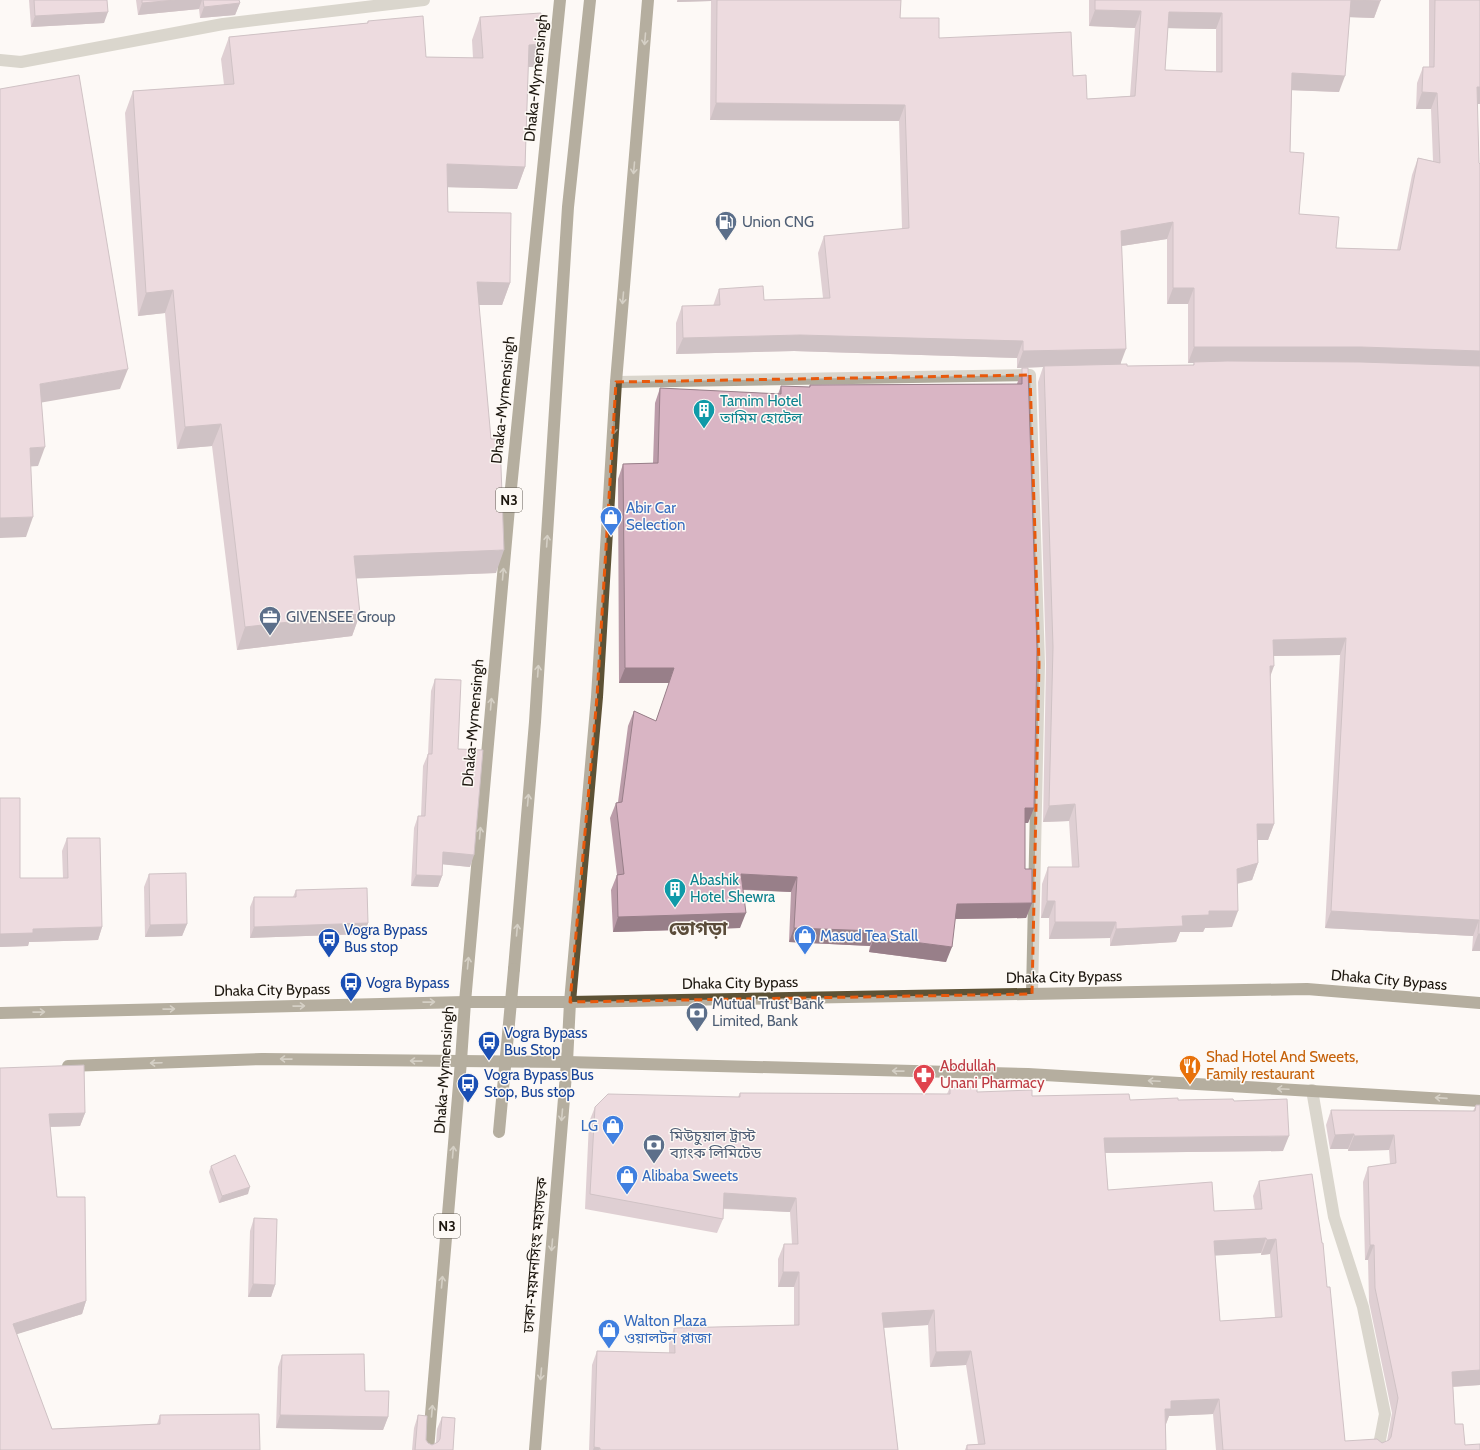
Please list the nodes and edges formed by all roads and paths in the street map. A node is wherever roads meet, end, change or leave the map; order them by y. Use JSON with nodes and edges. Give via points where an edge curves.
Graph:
{"nodes":[{"id":1,"x":424,"y":0,"type":"edge"},
{"id":2,"x":560,"y":0,"type":"edge"},
{"id":3,"x":590,"y":0,"type":"edge"},
{"id":4,"x":648,"y":0,"type":"edge"},
{"id":5,"x":0,"y":60,"type":"edge"},
{"id":6,"x":1046,"y":375,"type":"edge"},
{"id":7,"x":1030,"y":376,"type":"junction"},
{"id":8,"x":616,"y":382,"type":"junction"},
{"id":9,"x":1032,"y":994,"type":"junction"},
{"id":10,"x":465,"y":1002,"type":"junction"},
{"id":11,"x":570,"y":1002,"type":"junction"},
{"id":12,"x":1480,"y":1004,"type":"edge"},
{"id":13,"x":0,"y":1013,"type":"edge"},
{"id":14,"x":461,"y":1061,"type":"junction"},
{"id":15,"x":567,"y":1062,"type":"junction"},
{"id":16,"x":56,"y":1066,"type":"edge"},
{"id":17,"x":1312,"y":1090,"type":"junction"},
{"id":18,"x":1480,"y":1101,"type":"edge"},
{"id":19,"x":500,"y":1132,"type":"dead end"},
{"id":20,"x":428,"y":1450,"type":"edge"},
{"id":21,"x":535,"y":1450,"type":"edge"},
{"id":22,"x":1378,"y":1450,"type":"edge"}],
"edges":[{"from":1,"to":5,"type":"street","via":[[223,24],[21,62]]},
{"from":10,"to":2,"type":"highway","name":"Dhaka-Mymensingh","number":"N3","one_way":true,"via":[[509,508]]},
{"from":19,"to":3,"type":"highway","one_way":true,"bridge":true,"via":[[535,722],[568,207]]},
{"from":4,"to":8,"type":"highway","one_way":true},
{"from":6,"to":7,"type":"street"},
{"from":7,"to":8,"type":"street"},
{"from":7,"to":9,"type":"street","via":[[1039,664]]},
{"from":8,"to":11,"type":"highway","one_way":true,"via":[[597,697]]},
{"from":9,"to":11,"type":"highway","name":"Dhaka City Bypass"},
{"from":9,"to":12,"type":"highway","name":"Dhaka City Bypass","via":[[1307,989]]},
{"from":10,"to":11,"type":"highway","name":"Dhaka City Bypass"},
{"from":13,"to":10,"type":"highway","name":"Dhaka City Bypass","one_way":true},
{"from":10,"to":14,"type":"highway","name":"Dhaka-Mymensingh","number":"N3"},
{"from":11,"to":15,"type":"highway"},
{"from":14,"to":15,"type":"highway"},
{"from":14,"to":16,"type":"highway","one_way":true,"via":[[262,1059]]},
{"from":20,"to":14,"type":"highway","name":"Dhaka-Mymensingh","number":"N3","one_way":true},
{"from":17,"to":15,"type":"highway","one_way":true,"via":[[1028,1074]]},
{"from":15,"to":21,"type":"highway","name":"ঢাকা-ময়মনসিংহ মহাসড়ক","one_way":true},
{"from":18,"to":17,"type":"highway","one_way":true},
{"from":17,"to":22,"type":"street","via":[[1334,1216],[1363,1307],[1385,1414]]}]}
